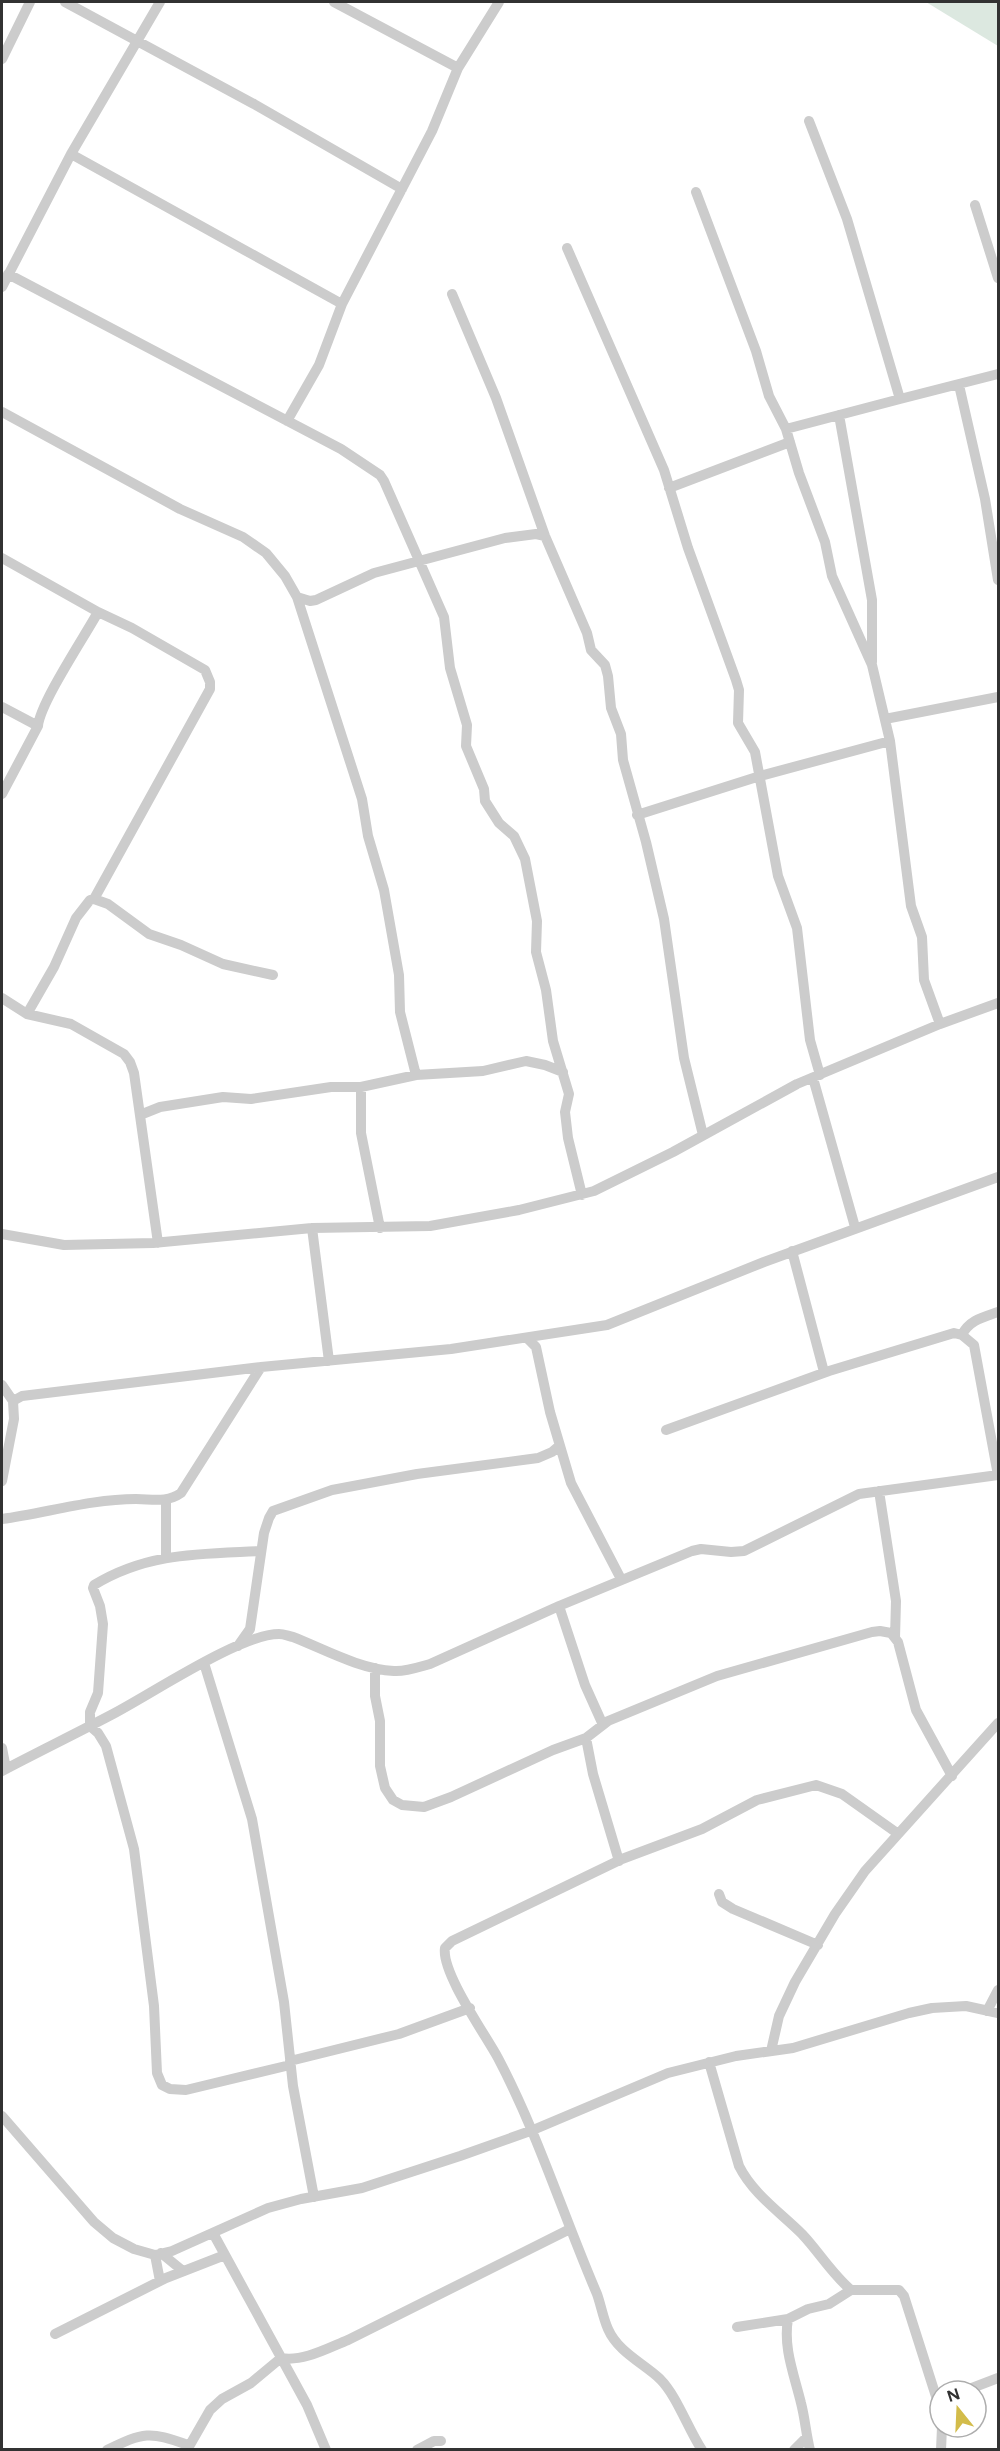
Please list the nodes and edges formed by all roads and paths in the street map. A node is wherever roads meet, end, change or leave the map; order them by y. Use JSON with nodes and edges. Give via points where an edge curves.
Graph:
{"nodes":[{"id":1,"x":30,"y":2,"type":"edge"},
{"id":2,"x":65,"y":2,"type":"edge"},
{"id":3,"x":160,"y":2,"type":"edge"},
{"id":4,"x":334,"y":2,"type":"edge"},
{"id":5,"x":498,"y":2,"type":"edge"},
{"id":6,"x":137,"y":42,"type":"junction"},
{"id":7,"x":2,"y":59,"type":"edge"},
{"id":8,"x":458,"y":68,"type":"junction"},
{"id":9,"x":809,"y":121,"type":"dead end"},
{"id":10,"x":71,"y":154,"type":"junction"},
{"id":11,"x":402,"y":189,"type":"junction"},
{"id":12,"x":696,"y":192,"type":"dead end"},
{"id":13,"x":975,"y":206,"type":"dead end"},
{"id":14,"x":567,"y":248,"type":"dead end"},
{"id":15,"x":7,"y":267,"type":"edge"},
{"id":16,"x":999,"y":278,"type":"edge"},
{"id":17,"x":2,"y":287,"type":"edge"},
{"id":18,"x":452,"y":294,"type":"dead end"},
{"id":19,"x":342,"y":304,"type":"junction"},
{"id":20,"x":999,"y":374,"type":"edge"},
{"id":21,"x":959,"y":385,"type":"junction"},
{"id":22,"x":900,"y":399,"type":"junction"},
{"id":23,"x":2,"y":412,"type":"edge"},
{"id":24,"x":839,"y":415,"type":"junction"},
{"id":25,"x":287,"y":421,"type":"junction"},
{"id":26,"x":786,"y":429,"type":"junction"},
{"id":27,"x":790,"y":442,"type":"junction"},
{"id":28,"x":669,"y":488,"type":"junction"},
{"id":29,"x":545,"y":536,"type":"junction"},
{"id":30,"x":2,"y":558,"type":"edge"},
{"id":31,"x":421,"y":562,"type":"junction"},
{"id":32,"x":999,"y":580,"type":"edge"},
{"id":33,"x":297,"y":597,"type":"junction"},
{"id":34,"x":98,"y":612,"type":"junction"},
{"id":35,"x":872,"y":665,"type":"junction"},
{"id":36,"x":999,"y":697,"type":"edge"},
{"id":37,"x":2,"y":706,"type":"edge"},
{"id":38,"x":885,"y":719,"type":"junction"},
{"id":39,"x":38,"y":726,"type":"junction"},
{"id":40,"x":890,"y":741,"type":"junction"},
{"id":41,"x":760,"y":776,"type":"junction"},
{"id":42,"x":2,"y":794,"type":"edge"},
{"id":43,"x":637,"y":814,"type":"junction"},
{"id":44,"x":94,"y":899,"type":"junction"},
{"id":45,"x":273,"y":975,"type":"dead end"},
{"id":46,"x":2,"y":998,"type":"edge"},
{"id":47,"x":999,"y":1003,"type":"edge"},
{"id":48,"x":27,"y":1014,"type":"junction"},
{"id":49,"x":940,"y":1024,"type":"junction"},
{"id":50,"x":563,"y":1072,"type":"junction"},
{"id":51,"x":416,"y":1075,"type":"junction"},
{"id":52,"x":817,"y":1077,"type":"junction"},
{"id":53,"x":361,"y":1087,"type":"junction"},
{"id":54,"x":140,"y":1115,"type":"junction"},
{"id":55,"x":702,"y":1135,"type":"junction"},
{"id":56,"x":999,"y":1177,"type":"edge"},
{"id":57,"x":582,"y":1195,"type":"junction"},
{"id":58,"x":855,"y":1227,"type":"junction"},
{"id":59,"x":312,"y":1228,"type":"junction"},
{"id":60,"x":380,"y":1228,"type":"junction"},
{"id":61,"x":2,"y":1234,"type":"edge"},
{"id":62,"x":158,"y":1243,"type":"junction"},
{"id":63,"x":792,"y":1251,"type":"junction"},
{"id":64,"x":999,"y":1312,"type":"edge"},
{"id":65,"x":962,"y":1335,"type":"junction"},
{"id":66,"x":543,"y":1336,"type":"junction"},
{"id":67,"x":527,"y":1338,"type":"junction"},
{"id":68,"x":536,"y":1347,"type":"junction"},
{"id":69,"x":329,"y":1360,"type":"junction"},
{"id":70,"x":261,"y":1367,"type":"junction"},
{"id":71,"x":824,"y":1372,"type":"junction"},
{"id":72,"x":2,"y":1385,"type":"edge"},
{"id":73,"x":13,"y":1401,"type":"junction"},
{"id":74,"x":666,"y":1430,"type":"dead end"},
{"id":75,"x":559,"y":1446,"type":"junction"},
{"id":76,"x":998,"y":1475,"type":"edge"},
{"id":77,"x":2,"y":1481,"type":"edge"},
{"id":78,"x":879,"y":1491,"type":"junction"},
{"id":79,"x":166,"y":1500,"type":"junction"},
{"id":80,"x":2,"y":1519,"type":"edge"},
{"id":81,"x":261,"y":1551,"type":"junction"},
{"id":82,"x":165,"y":1557,"type":"junction"},
{"id":83,"x":621,"y":1579,"type":"junction"},
{"id":84,"x":559,"y":1606,"type":"junction"},
{"id":85,"x":250,"y":1629,"type":"junction"},
{"id":86,"x":895,"y":1638,"type":"junction"},
{"id":87,"x":255,"y":1640,"type":"junction"},
{"id":88,"x":237,"y":1647,"type":"junction"},
{"id":89,"x":204,"y":1663,"type":"junction"},
{"id":90,"x":375,"y":1668,"type":"junction"},
{"id":91,"x":999,"y":1723,"type":"edge"},
{"id":92,"x":603,"y":1725,"type":"junction"},
{"id":93,"x":90,"y":1726,"type":"junction"},
{"id":94,"x":586,"y":1738,"type":"junction"},
{"id":95,"x":2,"y":1748,"type":"edge"},
{"id":96,"x":4,"y":1770,"type":"edge"},
{"id":97,"x":952,"y":1776,"type":"junction"},
{"id":98,"x":897,"y":1833,"type":"junction"},
{"id":99,"x":619,"y":1861,"type":"junction"},
{"id":100,"x":719,"y":1894,"type":"dead end"},
{"id":101,"x":818,"y":1945,"type":"junction"},
{"id":102,"x":999,"y":1990,"type":"edge"},
{"id":103,"x":470,"y":2008,"type":"junction"},
{"id":104,"x":993,"y":2012,"type":"edge"},
{"id":105,"x":771,"y":2051,"type":"junction"},
{"id":106,"x":709,"y":2062,"type":"junction"},
{"id":107,"x":290,"y":2063,"type":"junction"},
{"id":108,"x":2,"y":2116,"type":"edge"},
{"id":109,"x":533,"y":2130,"type":"junction"},
{"id":110,"x":314,"y":2197,"type":"junction"},
{"id":111,"x":570,"y":2229,"type":"junction"},
{"id":112,"x":213,"y":2233,"type":"junction"},
{"id":113,"x":158,"y":2254,"type":"junction"},
{"id":114,"x":225,"y":2255,"type":"junction"},
{"id":115,"x":183,"y":2271,"type":"junction"},
{"id":116,"x":160,"y":2281,"type":"junction"},
{"id":117,"x":851,"y":2290,"type":"junction"},
{"id":118,"x":788,"y":2319,"type":"junction"},
{"id":119,"x":737,"y":2327,"type":"dead end"},
{"id":120,"x":54,"y":2334,"type":"dead end"},
{"id":121,"x":282,"y":2358,"type":"junction"},
{"id":122,"x":932,"y":2379,"type":"edge"},
{"id":123,"x":807,"y":2437,"type":"junction"},
{"id":124,"x":441,"y":2441,"type":"dead end"},
{"id":125,"x":188,"y":2447,"type":"edge"},
{"id":126,"x":700,"y":2449,"type":"edge"},
{"id":127,"x":107,"y":2450,"type":"edge"},
{"id":128,"x":326,"y":2450,"type":"edge"},
{"id":129,"x":417,"y":2450,"type":"edge"},
{"id":130,"x":794,"y":2450,"type":"edge"},
{"id":131,"x":810,"y":2450,"type":"edge"}],
"edges":[{"from":1,"to":7,"type":"street"},
{"from":2,"to":6,"type":"street"},
{"from":3,"to":6,"type":"street"},
{"from":4,"to":8,"type":"street"},
{"from":5,"to":8,"type":"street"},
{"from":6,"to":10,"type":"street"},
{"from":6,"to":11,"type":"street"},
{"from":8,"to":11,"type":"street"},
{"from":9,"to":22,"type":"street","via":[[847,219]]},
{"from":10,"to":15,"type":"street"},
{"from":10,"to":19,"type":"street"},
{"from":11,"to":19,"type":"street"},
{"from":12,"to":26,"type":"street","via":[[769,396]]},
{"from":13,"to":16,"type":"street"},
{"from":14,"to":28,"type":"street"},
{"from":15,"to":17,"type":"street"},
{"from":15,"to":25,"type":"street"},
{"from":18,"to":29,"type":"street"},
{"from":19,"to":25,"type":"street","via":[[319,365]]},
{"from":20,"to":21,"type":"street"},
{"from":21,"to":22,"type":"street"},
{"from":21,"to":32,"type":"street","via":[[986,499]]},
{"from":22,"to":24,"type":"street"},
{"from":23,"to":33,"type":"street","via":[[180,509],[243,537],[266,553]]},
{"from":24,"to":26,"type":"street"},
{"from":24,"to":35,"type":"street","via":[[872,600]]},
{"from":25,"to":31,"type":"street","via":[[380,475]]},
{"from":26,"to":27,"type":"street"},
{"from":27,"to":28,"type":"street"},
{"from":27,"to":35,"type":"street","via":[[825,542],[832,576]]},
{"from":28,"to":41,"type":"street","via":[[736,680],[738,723],[755,752]]},
{"from":29,"to":31,"type":"street","via":[[505,538]]},
{"from":29,"to":43,"type":"street","via":[[591,650],[605,665],[610,708],[621,734],[623,760]]},
{"from":30,"to":34,"type":"street"},
{"from":31,"to":33,"type":"street","via":[[374,573],[316,600]]},
{"from":31,"to":50,"type":"street","via":[[444,617],[450,668],[466,725],[470,759],[484,789],[485,801],[499,823],[514,836],[525,860],[537,921],[536,952]]},
{"from":33,"to":51,"type":"street","via":[[362,799],[384,890],[399,975],[400,1012]]},
{"from":34,"to":39,"type":"street"},
{"from":34,"to":44,"type":"street","via":[[206,670],[210,689]]},
{"from":35,"to":38,"type":"street"},
{"from":36,"to":38,"type":"street"},
{"from":37,"to":39,"type":"street"},
{"from":38,"to":40,"type":"street"},
{"from":39,"to":42,"type":"street"},
{"from":40,"to":41,"type":"street"},
{"from":40,"to":49,"type":"street","via":[[911,906],[922,937],[924,980]]},
{"from":41,"to":43,"type":"street"},
{"from":41,"to":52,"type":"street","via":[[778,876],[797,928]]},
{"from":43,"to":55,"type":"street","via":[[664,919],[684,1058]]},
{"from":44,"to":45,"type":"street","via":[[108,904],[149,934],[223,964]]},
{"from":44,"to":48,"type":"street","via":[[76,918]]},
{"from":46,"to":48,"type":"street"},
{"from":47,"to":49,"type":"street"},
{"from":48,"to":54,"type":"street","via":[[71,1023],[124,1054],[134,1073]]},
{"from":49,"to":52,"type":"street"},
{"from":50,"to":51,"type":"street","via":[[526,1061],[483,1071]]},
{"from":50,"to":57,"type":"street","via":[[568,1094],[567,1138]]},
{"from":51,"to":53,"type":"street"},
{"from":52,"to":55,"type":"street"},
{"from":52,"to":58,"type":"street"},
{"from":53,"to":54,"type":"street","via":[[331,1087],[250,1099],[223,1097],[160,1107]]},
{"from":53,"to":60,"type":"street","via":[[361,1133]]},
{"from":54,"to":62,"type":"street"},
{"from":55,"to":57,"type":"street"},
{"from":56,"to":58,"type":"street"},
{"from":57,"to":60,"type":"street","via":[[430,1226]]},
{"from":58,"to":63,"type":"street"},
{"from":59,"to":60,"type":"street"},
{"from":59,"to":62,"type":"street"},
{"from":59,"to":69,"type":"street"},
{"from":61,"to":62,"type":"street","via":[[64,1245]]},
{"from":63,"to":66,"type":"street","via":[[622,1320]]},
{"from":63,"to":71,"type":"street"},
{"from":64,"to":65,"type":"street","via":[[966,1327]]},
{"from":65,"to":71,"type":"street","via":[[942,1335]]},
{"from":65,"to":76,"type":"street","via":[[974,1345]]},
{"from":66,"to":67,"type":"street"},
{"from":66,"to":68,"type":"street"},
{"from":67,"to":68,"type":"street"},
{"from":67,"to":69,"type":"street"},
{"from":68,"to":75,"type":"street"},
{"from":69,"to":70,"type":"street"},
{"from":70,"to":73,"type":"street","via":[[22,1396]]},
{"from":70,"to":79,"type":"street","via":[[181,1493]]},
{"from":71,"to":74,"type":"street"},
{"from":72,"to":73,"type":"street"},
{"from":73,"to":77,"type":"street","via":[[14,1419]]},
{"from":75,"to":81,"type":"street","via":[[544,1456],[332,1490],[273,1511]]},
{"from":75,"to":83,"type":"street","via":[[572,1483]]},
{"from":76,"to":78,"type":"street"},
{"from":78,"to":83,"type":"street","via":[[858,1494],[744,1551],[701,1548]]},
{"from":78,"to":86,"type":"street","via":[[896,1600]]},
{"from":79,"to":80,"type":"street","via":[[106,1501]]},
{"from":79,"to":82,"type":"street"},
{"from":81,"to":82,"type":"street"},
{"from":81,"to":85,"type":"street"},
{"from":82,"to":93,"type":"street","via":[[94,1585],[103,1624],[98,1693],[90,1712]]},
{"from":83,"to":84,"type":"street"},
{"from":84,"to":90,"type":"street","via":[[430,1664],[396,1672]]},
{"from":84,"to":92,"type":"street","via":[[585,1685]]},
{"from":85,"to":87,"type":"street"},
{"from":85,"to":88,"type":"street"},
{"from":86,"to":92,"type":"street","via":[[880,1631],[796,1652],[717,1676]]},
{"from":86,"to":97,"type":"street","via":[[916,1710]]},
{"from":87,"to":88,"type":"street"},
{"from":87,"to":90,"type":"street","via":[[280,1634]]},
{"from":88,"to":89,"type":"street"},
{"from":89,"to":93,"type":"street"},
{"from":89,"to":107,"type":"street","via":[[252,1819],[282,1991]]},
{"from":90,"to":94,"type":"street","via":[[382,1775],[385,1788],[402,1805],[424,1807]]},
{"from":91,"to":97,"type":"street"},
{"from":92,"to":94,"type":"street"},
{"from":93,"to":96,"type":"street"},
{"from":93,"to":107,"type":"street","via":[[106,1746],[134,1849],[154,2006],[157,2073],[162,2085],[186,2090]]},
{"from":94,"to":99,"type":"street"},
{"from":95,"to":96,"type":"street"},
{"from":97,"to":98,"type":"street"},
{"from":98,"to":99,"type":"street","via":[[842,1794],[816,1785],[757,1800],[702,1828]]},
{"from":98,"to":101,"type":"street","via":[[865,1871]]},
{"from":99,"to":103,"type":"street","via":[[448,1944],[444,1953],[447,1965]]},
{"from":100,"to":101,"type":"street","via":[[722,1902],[733,1909]]},
{"from":101,"to":105,"type":"street","via":[[779,2016]]},
{"from":102,"to":104,"type":"street"},
{"from":103,"to":107,"type":"street","via":[[399,2034]]},
{"from":103,"to":109,"type":"street"},
{"from":104,"to":105,"type":"street","via":[[952,2007],[909,2013]]},
{"from":105,"to":106,"type":"street"},
{"from":106,"to":109,"type":"street","via":[[668,2073]]},
{"from":106,"to":117,"type":"street","via":[[746,2179]]},
{"from":107,"to":110,"type":"street"},
{"from":108,"to":113,"type":"street","via":[[112,2238],[134,2249]]},
{"from":109,"to":110,"type":"street","via":[[362,2188]]},
{"from":109,"to":111,"type":"street"},
{"from":110,"to":112,"type":"street","via":[[268,2208]]},
{"from":111,"to":121,"type":"street","via":[[348,2340],[316,2353]]},
{"from":111,"to":126,"type":"street","via":[[608,2329],[631,2357],[660,2380]]},
{"from":112,"to":113,"type":"street"},
{"from":112,"to":114,"type":"street"},
{"from":113,"to":115,"type":"street"},
{"from":113,"to":116,"type":"street"},
{"from":114,"to":115,"type":"street"},
{"from":114,"to":121,"type":"street"},
{"from":115,"to":116,"type":"street"},
{"from":116,"to":120,"type":"street"},
{"from":117,"to":118,"type":"street","via":[[829,2304]]},
{"from":117,"to":122,"type":"street","via":[[899,2290]]},
{"from":118,"to":119,"type":"street"},
{"from":118,"to":123,"type":"street","via":[[785,2332],[789,2358]]},
{"from":121,"to":125,"type":"street","via":[[210,2410]]},
{"from":121,"to":128,"type":"street"},
{"from":123,"to":130,"type":"street"},
{"from":123,"to":131,"type":"street"},
{"from":124,"to":129,"type":"street"},
{"from":125,"to":127,"type":"street","via":[[151,2434]]}]}
